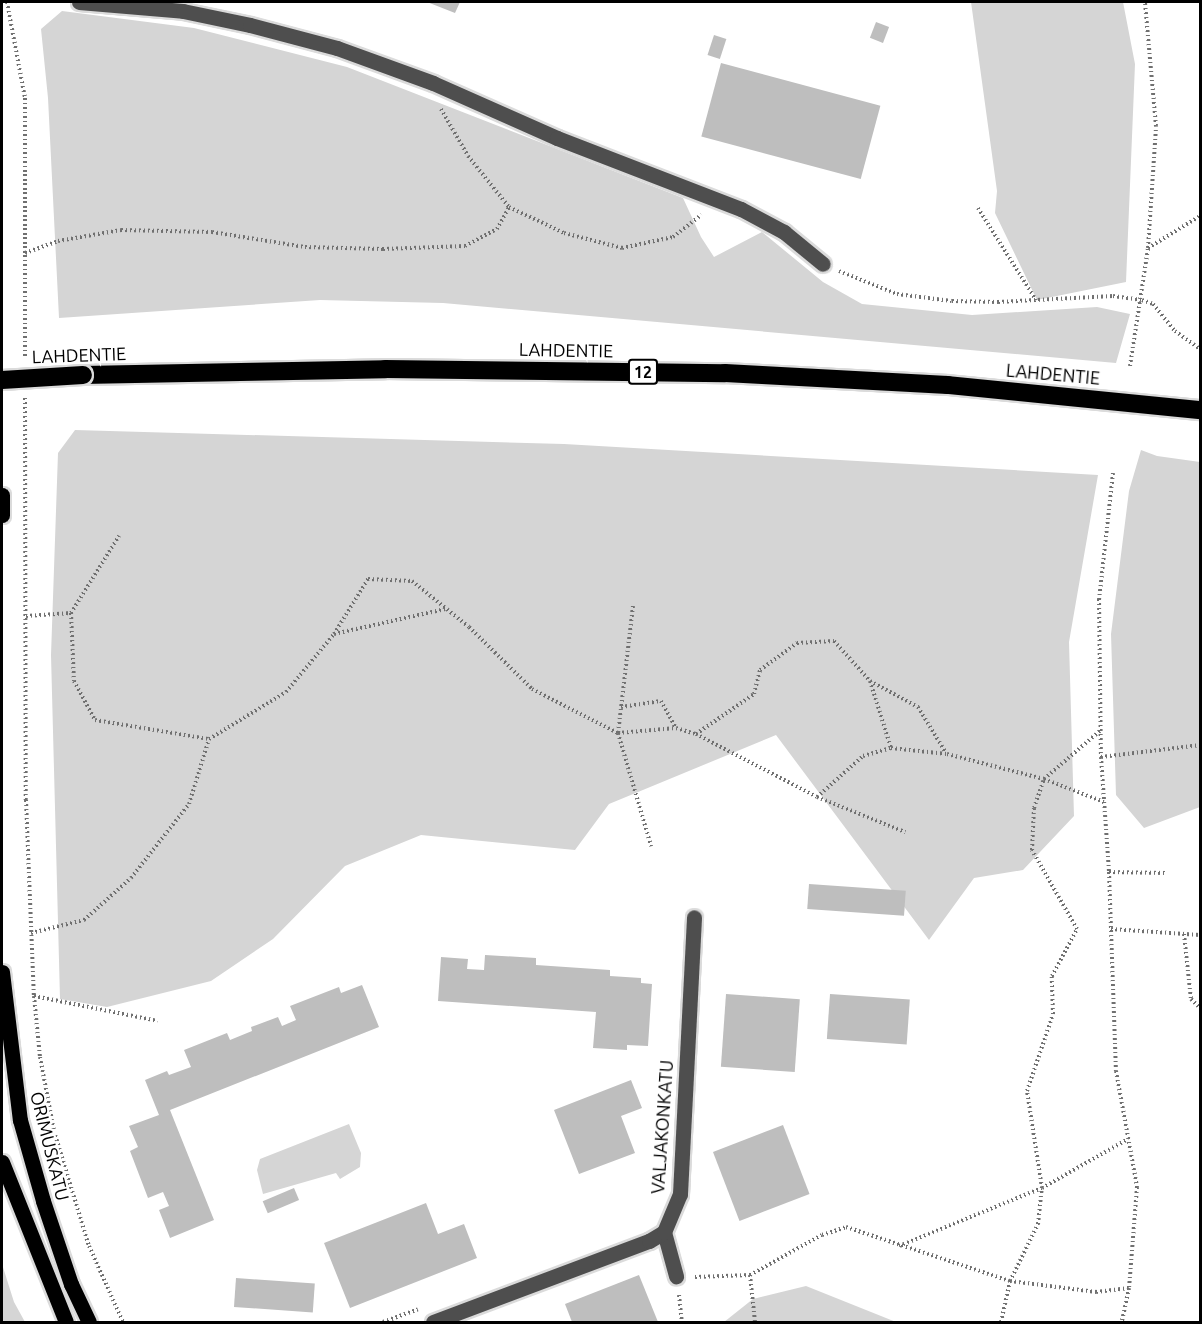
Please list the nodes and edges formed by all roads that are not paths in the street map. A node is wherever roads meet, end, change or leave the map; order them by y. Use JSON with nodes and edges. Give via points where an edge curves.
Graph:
{"nodes":[{"id":1,"x":79,"y":2,"type":"edge"},
{"id":2,"x":823,"y":264,"type":"road end"},
{"id":3,"x":2,"y":380,"type":"edge"},
{"id":4,"x":1200,"y":410,"type":"edge"},
{"id":5,"x":2,"y":495,"type":"edge"},
{"id":6,"x":2,"y":515,"type":"edge"},
{"id":7,"x":694,"y":917,"type":"dead end"},
{"id":8,"x":2,"y":972,"type":"edge"},
{"id":9,"x":2,"y":1161,"type":"edge"},
{"id":10,"x":664,"y":1232,"type":"junction"},
{"id":11,"x":676,"y":1276,"type":"road end"},
{"id":12,"x":66,"y":1323,"type":"edge"},
{"id":13,"x":89,"y":1323,"type":"edge"},
{"id":14,"x":433,"y":1323,"type":"edge"}],
"edges":[{"from":1,"to":2,"type":"street","via":[[183,11],[338,48],[424,79],[556,138],[720,200],[784,232]]},
{"from":3,"to":4,"type":"highway","name":"LAHDENTIE","number":"12","bridge":true,"via":[[385,369],[725,373],[948,385]]},
{"from":5,"to":6,"type":"main road"},
{"from":7,"to":10,"type":"street","name":"VALJAKONKATU","via":[[680,1194]]},
{"from":8,"to":13,"type":"main road","name":"ORIMUSKATU","via":[[20,1120],[71,1284]]},
{"from":9,"to":12,"type":"main road"},
{"from":10,"to":11,"type":"street"},
{"from":10,"to":14,"type":"street"}]}
